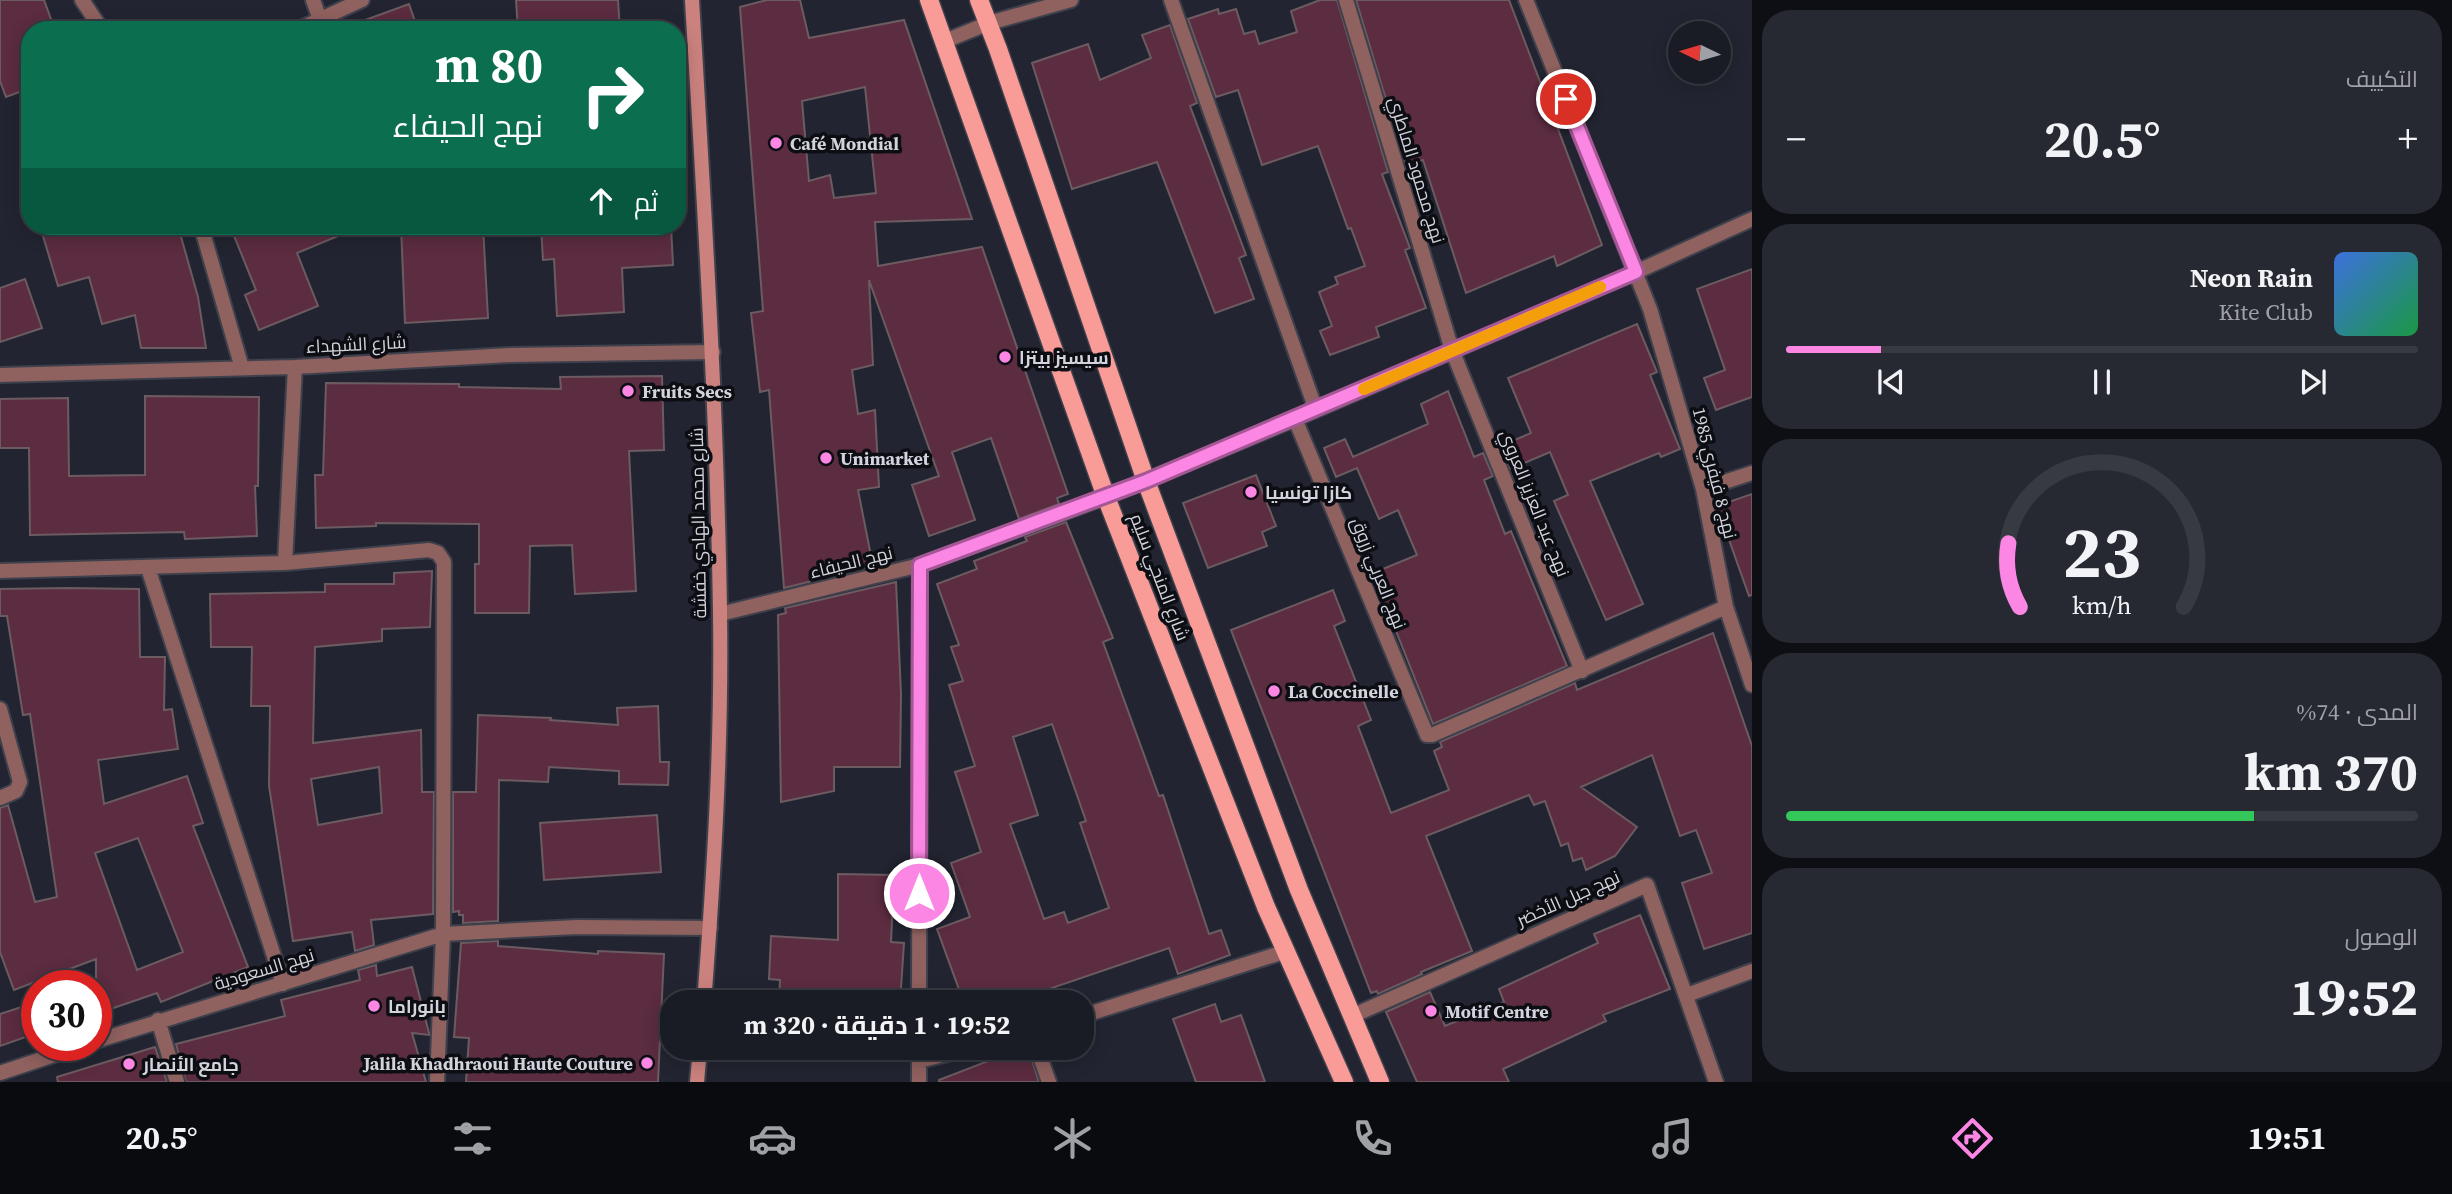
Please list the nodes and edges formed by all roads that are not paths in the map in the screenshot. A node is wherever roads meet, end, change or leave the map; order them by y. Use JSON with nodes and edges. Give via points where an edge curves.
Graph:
{"nodes":[{"id":1,"x":82,"y":0,"type":"edge"},
{"id":2,"x":313,"y":0,"type":"edge"},
{"id":3,"x":362,"y":0,"type":"edge"},
{"id":4,"x":692,"y":0,"type":"edge"},
{"id":5,"x":929,"y":0,"type":"edge"},
{"id":6,"x":979,"y":0,"type":"edge"},
{"id":7,"x":1071,"y":0,"type":"edge"},
{"id":8,"x":1171,"y":0,"type":"edge"},
{"id":9,"x":1346,"y":0,"type":"edge"},
{"id":10,"x":1526,"y":0,"type":"edge"},
{"id":11,"x":320,"y":20,"type":"joint"},
{"id":12,"x":96,"y":21,"type":"edge"},
{"id":13,"x":989,"y":23,"type":"junction"},
{"id":14,"x":945,"y":41,"type":"junction"},
{"id":15,"x":1752,"y":219,"type":"edge"},
{"id":16,"x":204,"y":235,"type":"edge"},
{"id":17,"x":1636,"y":272,"type":"junction"},
{"id":18,"x":1452,"y":350,"type":"junction"},
{"id":19,"x":713,"y":352,"type":"junction"},
{"id":20,"x":295,"y":367,"type":"junction"},
{"id":21,"x":242,"y":368,"type":"junction"},
{"id":22,"x":0,"y":375,"type":"edge"},
{"id":23,"x":1316,"y":410,"type":"junction"},
{"id":24,"x":1295,"y":419,"type":"junction"},
{"id":25,"x":1752,"y":473,"type":"edge"},
{"id":26,"x":1146,"y":481,"type":"junction"},
{"id":27,"x":1703,"y":489,"type":"junction"},
{"id":28,"x":1106,"y":497,"type":"junction"},
{"id":29,"x":285,"y":564,"type":"junction"},
{"id":30,"x":920,"y":565,"type":"junction"},
{"id":31,"x":148,"y":568,"type":"junction"},
{"id":32,"x":0,"y":571,"type":"edge"},
{"id":33,"x":1726,"y":607,"type":"junction"},
{"id":34,"x":720,"y":614,"type":"junction"},
{"id":35,"x":1582,"y":671,"type":"junction"},
{"id":36,"x":1752,"y":685,"type":"edge"},
{"id":37,"x":0,"y":709,"type":"edge"},
{"id":38,"x":0,"y":798,"type":"edge"},
{"id":39,"x":710,"y":928,"type":"junction"},
{"id":40,"x":443,"y":934,"type":"junction"},
{"id":41,"x":1287,"y":951,"type":"junction"},
{"id":42,"x":1752,"y":971,"type":"edge"},
{"id":43,"x":282,"y":984,"type":"junction"},
{"id":44,"x":705,"y":990,"type":"edge"},
{"id":45,"x":919,"y":990,"type":"edge"},
{"id":46,"x":1687,"y":995,"type":"junction"},
{"id":47,"x":1094,"y":1013,"type":"edge"},
{"id":48,"x":1352,"y":1016,"type":"junction"},
{"id":49,"x":158,"y":1020,"type":"junction"},
{"id":50,"x":112,"y":1036,"type":"edge"},
{"id":51,"x":699,"y":1060,"type":"edge"},
{"id":52,"x":919,"y":1060,"type":"edge"},
{"id":53,"x":1041,"y":1060,"type":"edge"},
{"id":54,"x":36,"y":1061,"type":"edge"},
{"id":55,"x":0,"y":1073,"type":"edge"},
{"id":56,"x":177,"y":1082,"type":"edge"},
{"id":57,"x":437,"y":1082,"type":"edge"},
{"id":58,"x":697,"y":1082,"type":"edge"},
{"id":59,"x":919,"y":1082,"type":"edge"},
{"id":60,"x":1049,"y":1082,"type":"edge"},
{"id":61,"x":1344,"y":1082,"type":"edge"},
{"id":62,"x":1380,"y":1082,"type":"edge"},
{"id":63,"x":1716,"y":1082,"type":"edge"}],
"edges":[{"from":1,"to":12,"type":"street"},
{"from":2,"to":11,"type":"street"},
{"from":3,"to":11,"type":"street"},
{"from":4,"to":19,"type":"main road","name":"شارع محمد الهادي خفشة"},
{"from":5,"to":14,"type":"main road","name":"شارع المنجي سليم"},
{"from":6,"to":13,"type":"main road","name":"شارع المنجي سليم"},
{"from":7,"to":13,"type":"street"},
{"from":8,"to":23,"type":"street"},
{"from":9,"to":18,"type":"street","name":"نهج محمود الماطري"},
{"from":10,"to":17,"type":"street","name":"نهج 8 فيفري 1985"},
{"from":13,"to":14,"type":"street"},
{"from":13,"to":26,"type":"main road","name":"شارع المنجي سليم"},
{"from":14,"to":28,"type":"main road","name":"شارع المنجي سليم"},
{"from":15,"to":17,"type":"street","name":"نهج الحيفاء"},
{"from":16,"to":21,"type":"street"},
{"from":17,"to":18,"type":"street","name":"نهج الحيفاء"},
{"from":17,"to":27,"type":"street","name":"نهج 8 فيفري 1985"},
{"from":18,"to":23,"type":"street","name":"نهج الحيفاء"},
{"from":18,"to":35,"type":"street","name":"نهج عبد العزيز العروي"},
{"from":19,"to":20,"type":"street","name":"شارع الشهداء","via":[[511,355]]},
{"from":19,"to":34,"type":"main road","name":"شارع محمد الهادي خفشة"},
{"from":20,"to":21,"type":"street","name":"شارع الشهداء"},
{"from":20,"to":29,"type":"street"},
{"from":21,"to":22,"type":"street","name":"شارع الشهداء"},
{"from":23,"to":24,"type":"street","name":"نهج الحيفاء"},
{"from":24,"to":26,"type":"street","name":"نهج الحيفاء"},
{"from":24,"to":35,"type":"street","name":"نهج العربي زروق","via":[[1424,733],[1432,735]]},
{"from":25,"to":27,"type":"street"},
{"from":26,"to":28,"type":"street","name":"نهج الحيفاء"},
{"from":26,"to":48,"type":"main road","name":"شارع المنجي سليم","via":[[1299,890]]},
{"from":27,"to":33,"type":"street","name":"نهج 8 فيفري 1985"},
{"from":28,"to":30,"type":"street","name":"نهج الحيفاء"},
{"from":28,"to":41,"type":"main road","name":"شارع المنجي سليم"},
{"from":29,"to":31,"type":"street"},
{"from":29,"to":40,"type":"street","via":[[429,550],[444,562]]},
{"from":30,"to":34,"type":"street","name":"نهج الحيفاء"},
{"from":30,"to":45,"type":"street"},
{"from":31,"to":32,"type":"street"},
{"from":31,"to":43,"type":"street"},
{"from":33,"to":35,"type":"street"},
{"from":33,"to":36,"type":"street","name":"نهج 8 فيفري 1985"},
{"from":34,"to":39,"type":"main road","name":"شارع محمد الهادي خفشة"},
{"from":37,"to":38,"type":"street","via":[[20,782],[16,791]]},
{"from":39,"to":40,"type":"street","name":"نهج السعودية"},
{"from":39,"to":44,"type":"main road","name":"شارع محمد الهادي خفشة"},
{"from":40,"to":43,"type":"street","name":"نهج السعودية"},
{"from":40,"to":57,"type":"street"},
{"from":41,"to":47,"type":"street"},
{"from":41,"to":61,"type":"main road","name":"شارع المنجي سليم"},
{"from":42,"to":46,"type":"street"},
{"from":43,"to":49,"type":"street","name":"نهج السعودية"},
{"from":46,"to":48,"type":"street","name":"نهج جبل الأخضر","via":[[1647,884]]},
{"from":46,"to":63,"type":"street","name":"نهج جبل الأخضر"},
{"from":48,"to":62,"type":"main road","name":"شارع المنجي سليم"},
{"from":49,"to":50,"type":"street","name":"نهج السعودية"},
{"from":49,"to":56,"type":"street"},
{"from":51,"to":58,"type":"main road"},
{"from":52,"to":59,"type":"street"},
{"from":53,"to":60,"type":"street"},
{"from":54,"to":55,"type":"street"}]}
